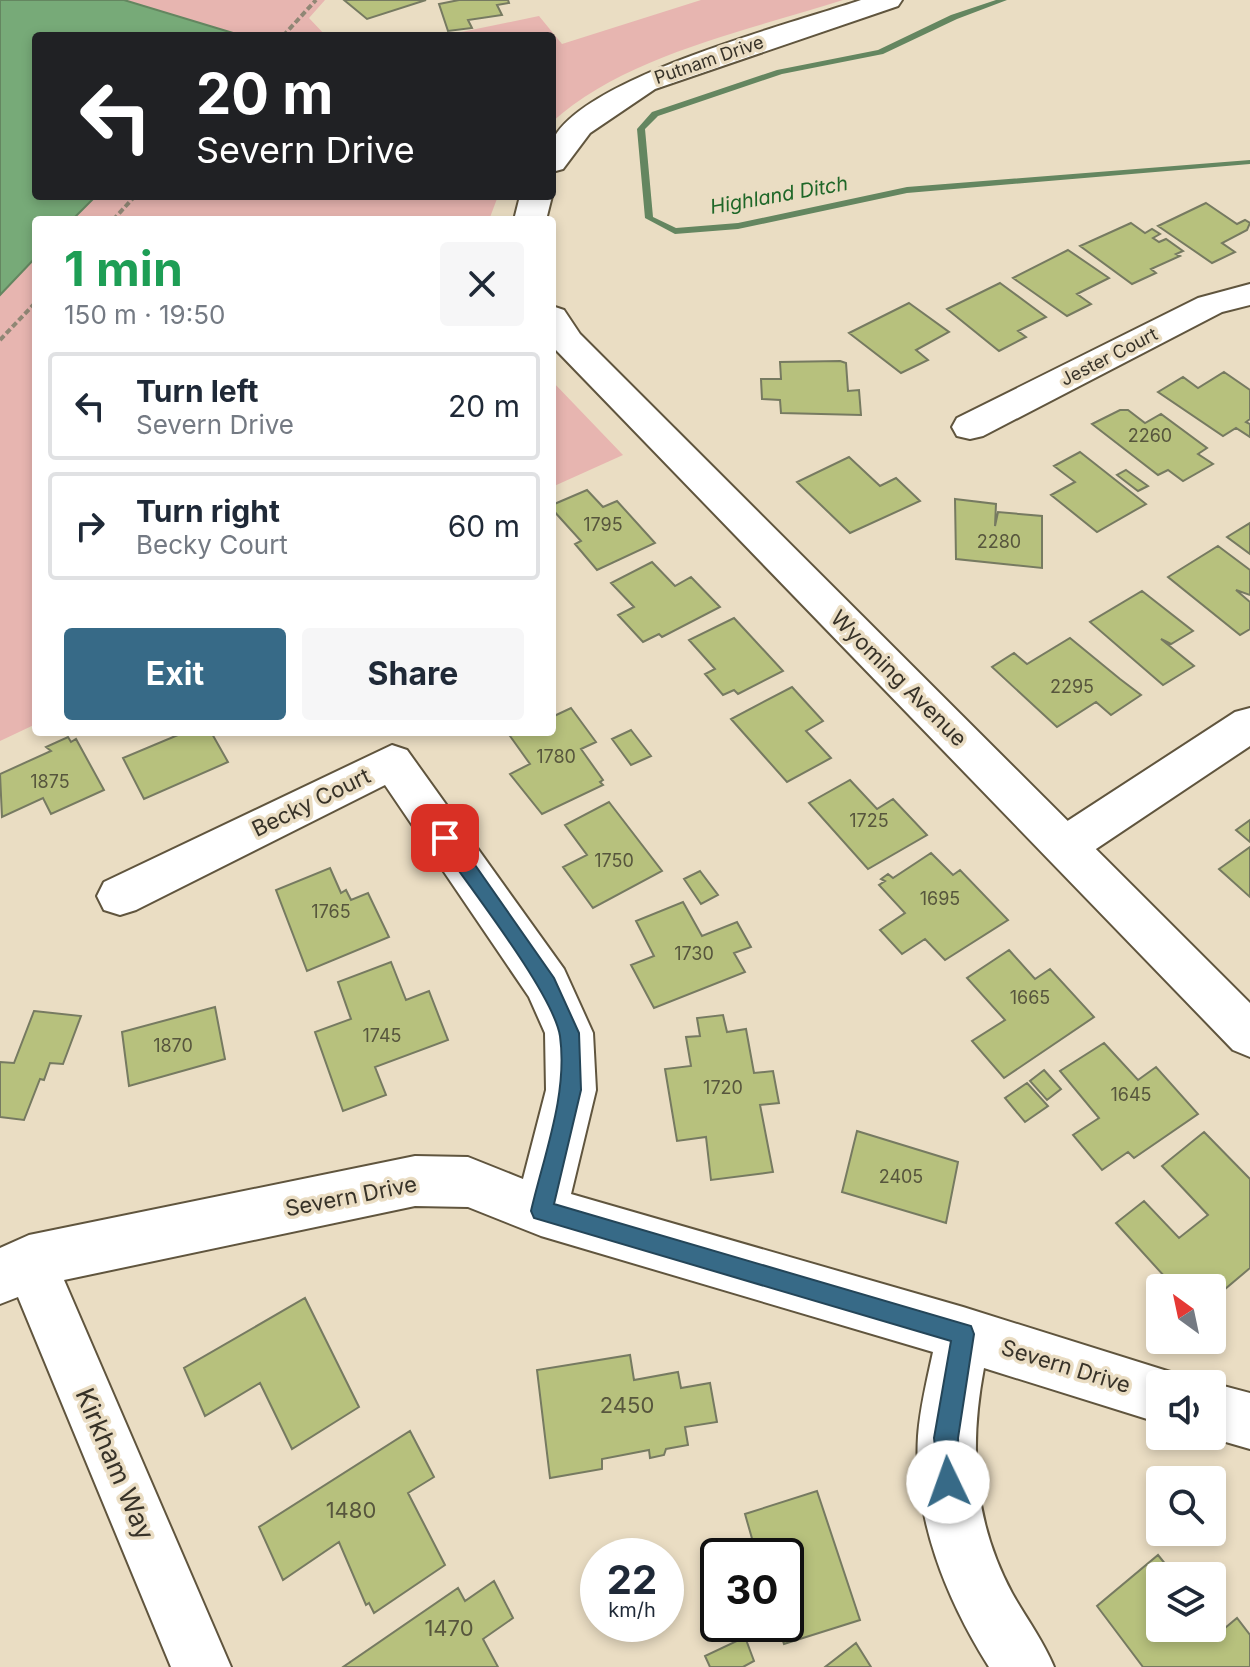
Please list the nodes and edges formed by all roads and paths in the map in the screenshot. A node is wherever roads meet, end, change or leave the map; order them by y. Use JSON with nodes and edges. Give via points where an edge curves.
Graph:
{"nodes":[{"id":1,"x":316,"y":0,"type":"edge"},
{"id":2,"x":888,"y":0,"type":"edge"},
{"id":3,"x":287,"y":32,"type":"edge"},
{"id":4,"x":556,"y":151,"type":"edge"},
{"id":5,"x":131,"y":200,"type":"edge"},
{"id":6,"x":117,"y":216,"type":"edge"},
{"id":7,"x":1250,"y":294,"type":"edge"},
{"id":8,"x":32,"y":306,"type":"edge"},
{"id":9,"x":556,"y":323,"type":"edge"},
{"id":10,"x":0,"y":340,"type":"edge"},
{"id":11,"x":970,"y":427,"type":"dead end"},
{"id":12,"x":1250,"y":724,"type":"edge"},
{"id":13,"x":1065,"y":846,"type":"junction"},
{"id":14,"x":120,"y":896,"type":"dead end"},
{"id":15,"x":1250,"y":1035,"type":"edge"},
{"id":16,"x":541,"y":1211,"type":"junction"},
{"id":17,"x":15,"y":1269,"type":"edge"},
{"id":18,"x":963,"y":1334,"type":"junction"},
{"id":19,"x":1146,"y":1391,"type":"edge"},
{"id":20,"x":1226,"y":1415,"type":"edge"},
{"id":21,"x":1250,"y":1421,"type":"edge"},
{"id":22,"x":201,"y":1667,"type":"edge"},
{"id":23,"x":1024,"y":1667,"type":"edge"}],
"edges":[{"from":1,"to":3,"type":"path"},
{"from":2,"to":4,"type":"street","name":"Putnam Drive","via":[[645,83],[572,132]]},
{"from":5,"to":6,"type":"path"},
{"from":7,"to":11,"type":"street","name":"Jester Court","via":[[1210,305]]},
{"from":8,"to":10,"type":"path"},
{"from":9,"to":13,"type":"street","name":"Wyoming Avenue","via":[[568,342]]},
{"from":12,"to":13,"type":"street"},
{"from":13,"to":15,"type":"street","name":"Wyoming Avenue"},
{"from":14,"to":16,"type":"street","name":"Becky Court","via":[[392,762],[547,984],[569,1033],[571,1090]]},
{"from":16,"to":17,"type":"street","name":"Severn Drive","via":[[468,1182],[415,1181]]},
{"from":16,"to":18,"type":"street","name":"Severn Drive"},
{"from":17,"to":22,"type":"street","name":"Kirkham Way"},
{"from":18,"to":19,"type":"street","name":"Severn Drive"},
{"from":18,"to":23,"type":"street","via":[[946,1438],[950,1503],[970,1574]]},
{"from":20,"to":21,"type":"street"}]}
